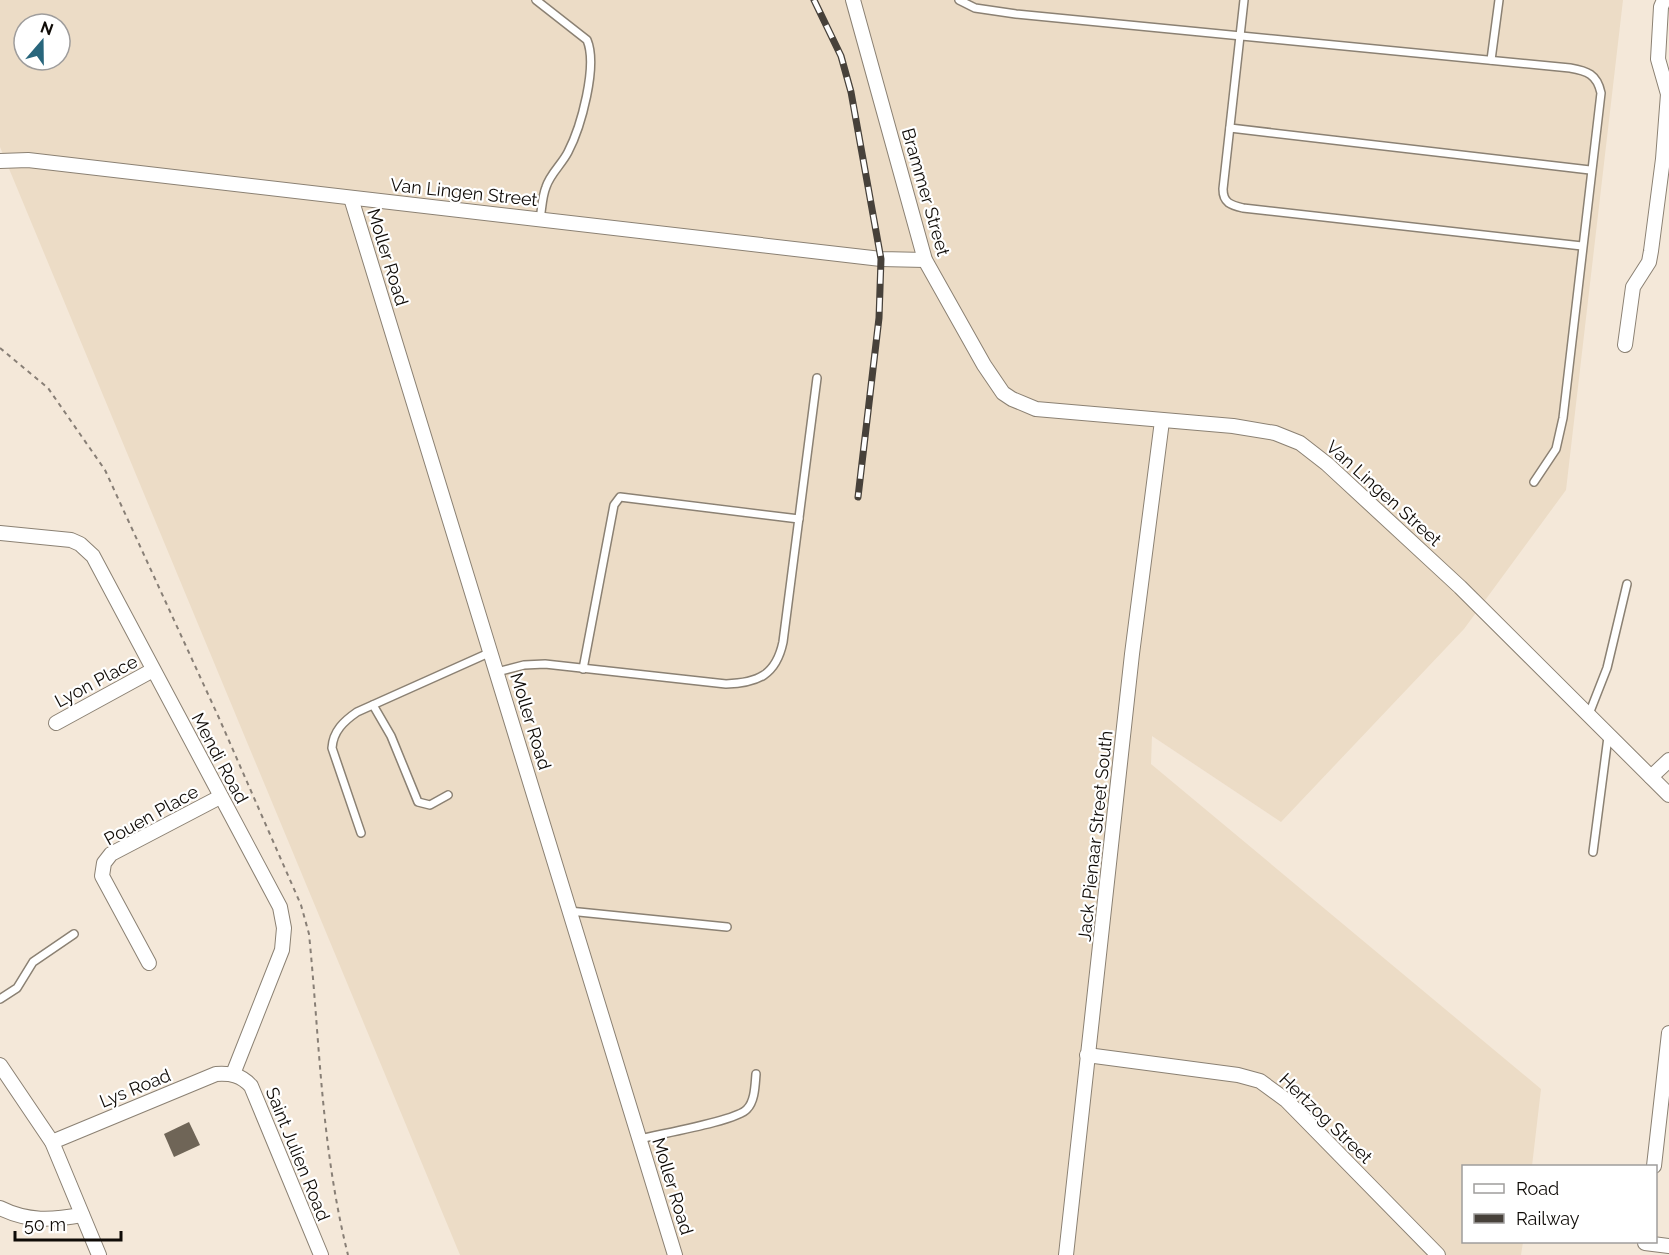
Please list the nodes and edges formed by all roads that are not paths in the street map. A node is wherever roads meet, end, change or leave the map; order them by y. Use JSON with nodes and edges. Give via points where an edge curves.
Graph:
{"nodes":[{"id":1,"x":536,"y":0,"type":"edge"},
{"id":2,"x":854,"y":0,"type":"edge"},
{"id":3,"x":959,"y":0,"type":"edge"},
{"id":4,"x":1244,"y":0,"type":"edge"},
{"id":5,"x":1499,"y":0,"type":"edge"},
{"id":6,"x":1664,"y":0,"type":"edge"},
{"id":7,"x":1238,"y":36,"type":"junction"},
{"id":8,"x":1491,"y":60,"type":"junction"},
{"id":9,"x":1230,"y":128,"type":"junction"},
{"id":10,"x":1666,"y":160,"type":"edge"},
{"id":11,"x":0,"y":161,"type":"edge"},
{"id":12,"x":1590,"y":170,"type":"junction"},
{"id":13,"x":351,"y":198,"type":"junction"},
{"id":14,"x":540,"y":219,"type":"junction"},
{"id":15,"x":1582,"y":246,"type":"junction"},
{"id":16,"x":925,"y":260,"type":"junction"},
{"id":17,"x":1625,"y":345,"type":"dead end"},
{"id":18,"x":817,"y":378,"type":"dead end"},
{"id":19,"x":995,"y":381,"type":"joint"},
{"id":20,"x":1162,"y":420,"type":"junction"},
{"id":21,"x":1534,"y":482,"type":"dead end"},
{"id":22,"x":799,"y":519,"type":"junction"},
{"id":23,"x":0,"y":533,"type":"edge"},
{"id":24,"x":1627,"y":584,"type":"dead end"},
{"id":25,"x":491,"y":652,"type":"junction"},
{"id":26,"x":583,"y":669,"type":"junction"},
{"id":27,"x":153,"y":670,"type":"junction"},
{"id":28,"x":497,"y":672,"type":"junction"},
{"id":29,"x":373,"y":705,"type":"junction"},
{"id":30,"x":1589,"y":714,"type":"junction"},
{"id":31,"x":56,"y":723,"type":"dead end"},
{"id":32,"x":1609,"y":734,"type":"junction"},
{"id":33,"x":1669,"y":760,"type":"edge"},
{"id":34,"x":1651,"y":777,"type":"junction"},
{"id":35,"x":448,"y":795,"type":"dead end"},
{"id":36,"x":1669,"y":795,"type":"edge"},
{"id":37,"x":220,"y":797,"type":"junction"},
{"id":38,"x":361,"y":833,"type":"dead end"},
{"id":39,"x":1593,"y":852,"type":"dead end"},
{"id":40,"x":568,"y":911,"type":"junction"},
{"id":41,"x":727,"y":927,"type":"dead end"},
{"id":42,"x":74,"y":934,"type":"dead end"},
{"id":43,"x":149,"y":963,"type":"dead end"},
{"id":44,"x":0,"y":999,"type":"edge"},
{"id":45,"x":1669,"y":1033,"type":"edge"},
{"id":46,"x":1087,"y":1055,"type":"junction"},
{"id":47,"x":1667,"y":1062,"type":"edge"},
{"id":48,"x":0,"y":1065,"type":"edge"},
{"id":49,"x":234,"y":1074,"type":"junction"},
{"id":50,"x":756,"y":1074,"type":"dead end"},
{"id":51,"x":640,"y":1139,"type":"junction"},
{"id":52,"x":52,"y":1142,"type":"junction"},
{"id":53,"x":1653,"y":1165,"type":"edge"},
{"id":54,"x":0,"y":1208,"type":"edge"},
{"id":55,"x":82,"y":1215,"type":"junction"},
{"id":56,"x":1644,"y":1246,"type":"edge"},
{"id":57,"x":1669,"y":1246,"type":"edge"},
{"id":58,"x":99,"y":1255,"type":"edge"},
{"id":59,"x":321,"y":1255,"type":"edge"},
{"id":60,"x":675,"y":1255,"type":"edge"},
{"id":61,"x":1066,"y":1255,"type":"edge"},
{"id":62,"x":1438,"y":1255,"type":"edge"}],
"edges":[{"from":1,"to":14,"type":"lane","via":[[587,40],[591,59],[575,136],[546,185]]},
{"from":2,"to":16,"type":"street","name":"Brammer Street"},
{"from":3,"to":7,"type":"lane","via":[[975,8],[1016,14]]},
{"from":4,"to":7,"type":"lane"},
{"from":5,"to":8,"type":"lane"},
{"from":6,"to":10,"type":"street","via":[[1658,59],[1668,94]]},
{"from":7,"to":8,"type":"lane"},
{"from":7,"to":9,"type":"lane"},
{"from":8,"to":12,"type":"lane","via":[[1583,70],[1597,79],[1601,93]]},
{"from":9,"to":12,"type":"lane"},
{"from":9,"to":15,"type":"lane","via":[[1223,196],[1229,204]]},
{"from":10,"to":17,"type":"street","via":[[1649,262],[1633,287]]},
{"from":11,"to":13,"type":"street","name":"Van Lingen Street","via":[[28,160]]},
{"from":12,"to":15,"type":"lane"},
{"from":13,"to":14,"type":"street","name":"Van Lingen Street"},
{"from":13,"to":25,"type":"street","name":"Moller Road"},
{"from":14,"to":16,"type":"street","name":"Van Lingen Street","via":[[881,259]]},
{"from":15,"to":21,"type":"lane","via":[[1559,440]]},
{"from":16,"to":19,"type":"street","name":"Brammer Street"},
{"from":18,"to":22,"type":"lane"},
{"from":19,"to":20,"type":"street","name":"Van Lingen Street","via":[[1012,399],[1036,409]]},
{"from":20,"to":30,"type":"street","name":"Van Lingen Street","via":[[1256,430],[1300,443],[1460,587]]},
{"from":20,"to":46,"type":"street","name":"Jack Pienaar Street South"},
{"from":22,"to":26,"type":"lane","via":[[780,656],[763,676],[741,684],[726,684]]},
{"from":22,"to":26,"type":"lane","via":[[620,497],[614,506]]},
{"from":23,"to":27,"type":"street","name":"Mendi Road","via":[[71,540],[87,550],[99,565]]},
{"from":24,"to":30,"type":"lane","via":[[1607,668]]},
{"from":25,"to":28,"type":"street","name":"Moller Road"},
{"from":25,"to":29,"type":"lane"},
{"from":26,"to":28,"type":"lane","via":[[533,664]]},
{"from":27,"to":31,"type":"street","name":"Lyon Place"},
{"from":27,"to":37,"type":"street","name":"Mendi Road"},
{"from":28,"to":40,"type":"street","name":"Moller Road"},
{"from":29,"to":35,"type":"lane","via":[[392,736],[418,802],[430,805]]},
{"from":29,"to":38,"type":"lane","via":[[350,717],[332,740]]},
{"from":30,"to":32,"type":"street","name":"Van Lingen Street"},
{"from":32,"to":34,"type":"street","name":"Van Lingen Street"},
{"from":32,"to":39,"type":"lane"},
{"from":33,"to":34,"type":"street"},
{"from":34,"to":36,"type":"street","name":"Van Lingen Street"},
{"from":37,"to":43,"type":"street","name":"Pouen Place","via":[[111,854],[104,863],[102,876]]},
{"from":37,"to":49,"type":"street","name":"Mendi Road","via":[[280,907],[284,928],[282,950]]},
{"from":40,"to":41,"type":"lane"},
{"from":40,"to":51,"type":"street","name":"Moller Road"},
{"from":42,"to":44,"type":"lane","via":[[33,962],[17,988]]},
{"from":45,"to":47,"type":"street"},
{"from":46,"to":61,"type":"street","name":"Jack Pienaar Street South"},
{"from":46,"to":62,"type":"street","name":"Hertzog Street","via":[[1260,1081],[1286,1100]]},
{"from":47,"to":53,"type":"street"},
{"from":48,"to":52,"type":"street"},
{"from":49,"to":52,"type":"street","name":"Lys Road","via":[[216,1074]]},
{"from":49,"to":59,"type":"street","name":"Saint Julien Road","via":[[251,1086]]},
{"from":50,"to":51,"type":"lane","via":[[747,1110],[732,1118]]},
{"from":51,"to":60,"type":"street","name":"Moller Road"},
{"from":52,"to":55,"type":"street"},
{"from":54,"to":55,"type":"street","via":[[36,1220]]},
{"from":55,"to":58,"type":"street"},
{"from":56,"to":57,"type":"street"}]}
